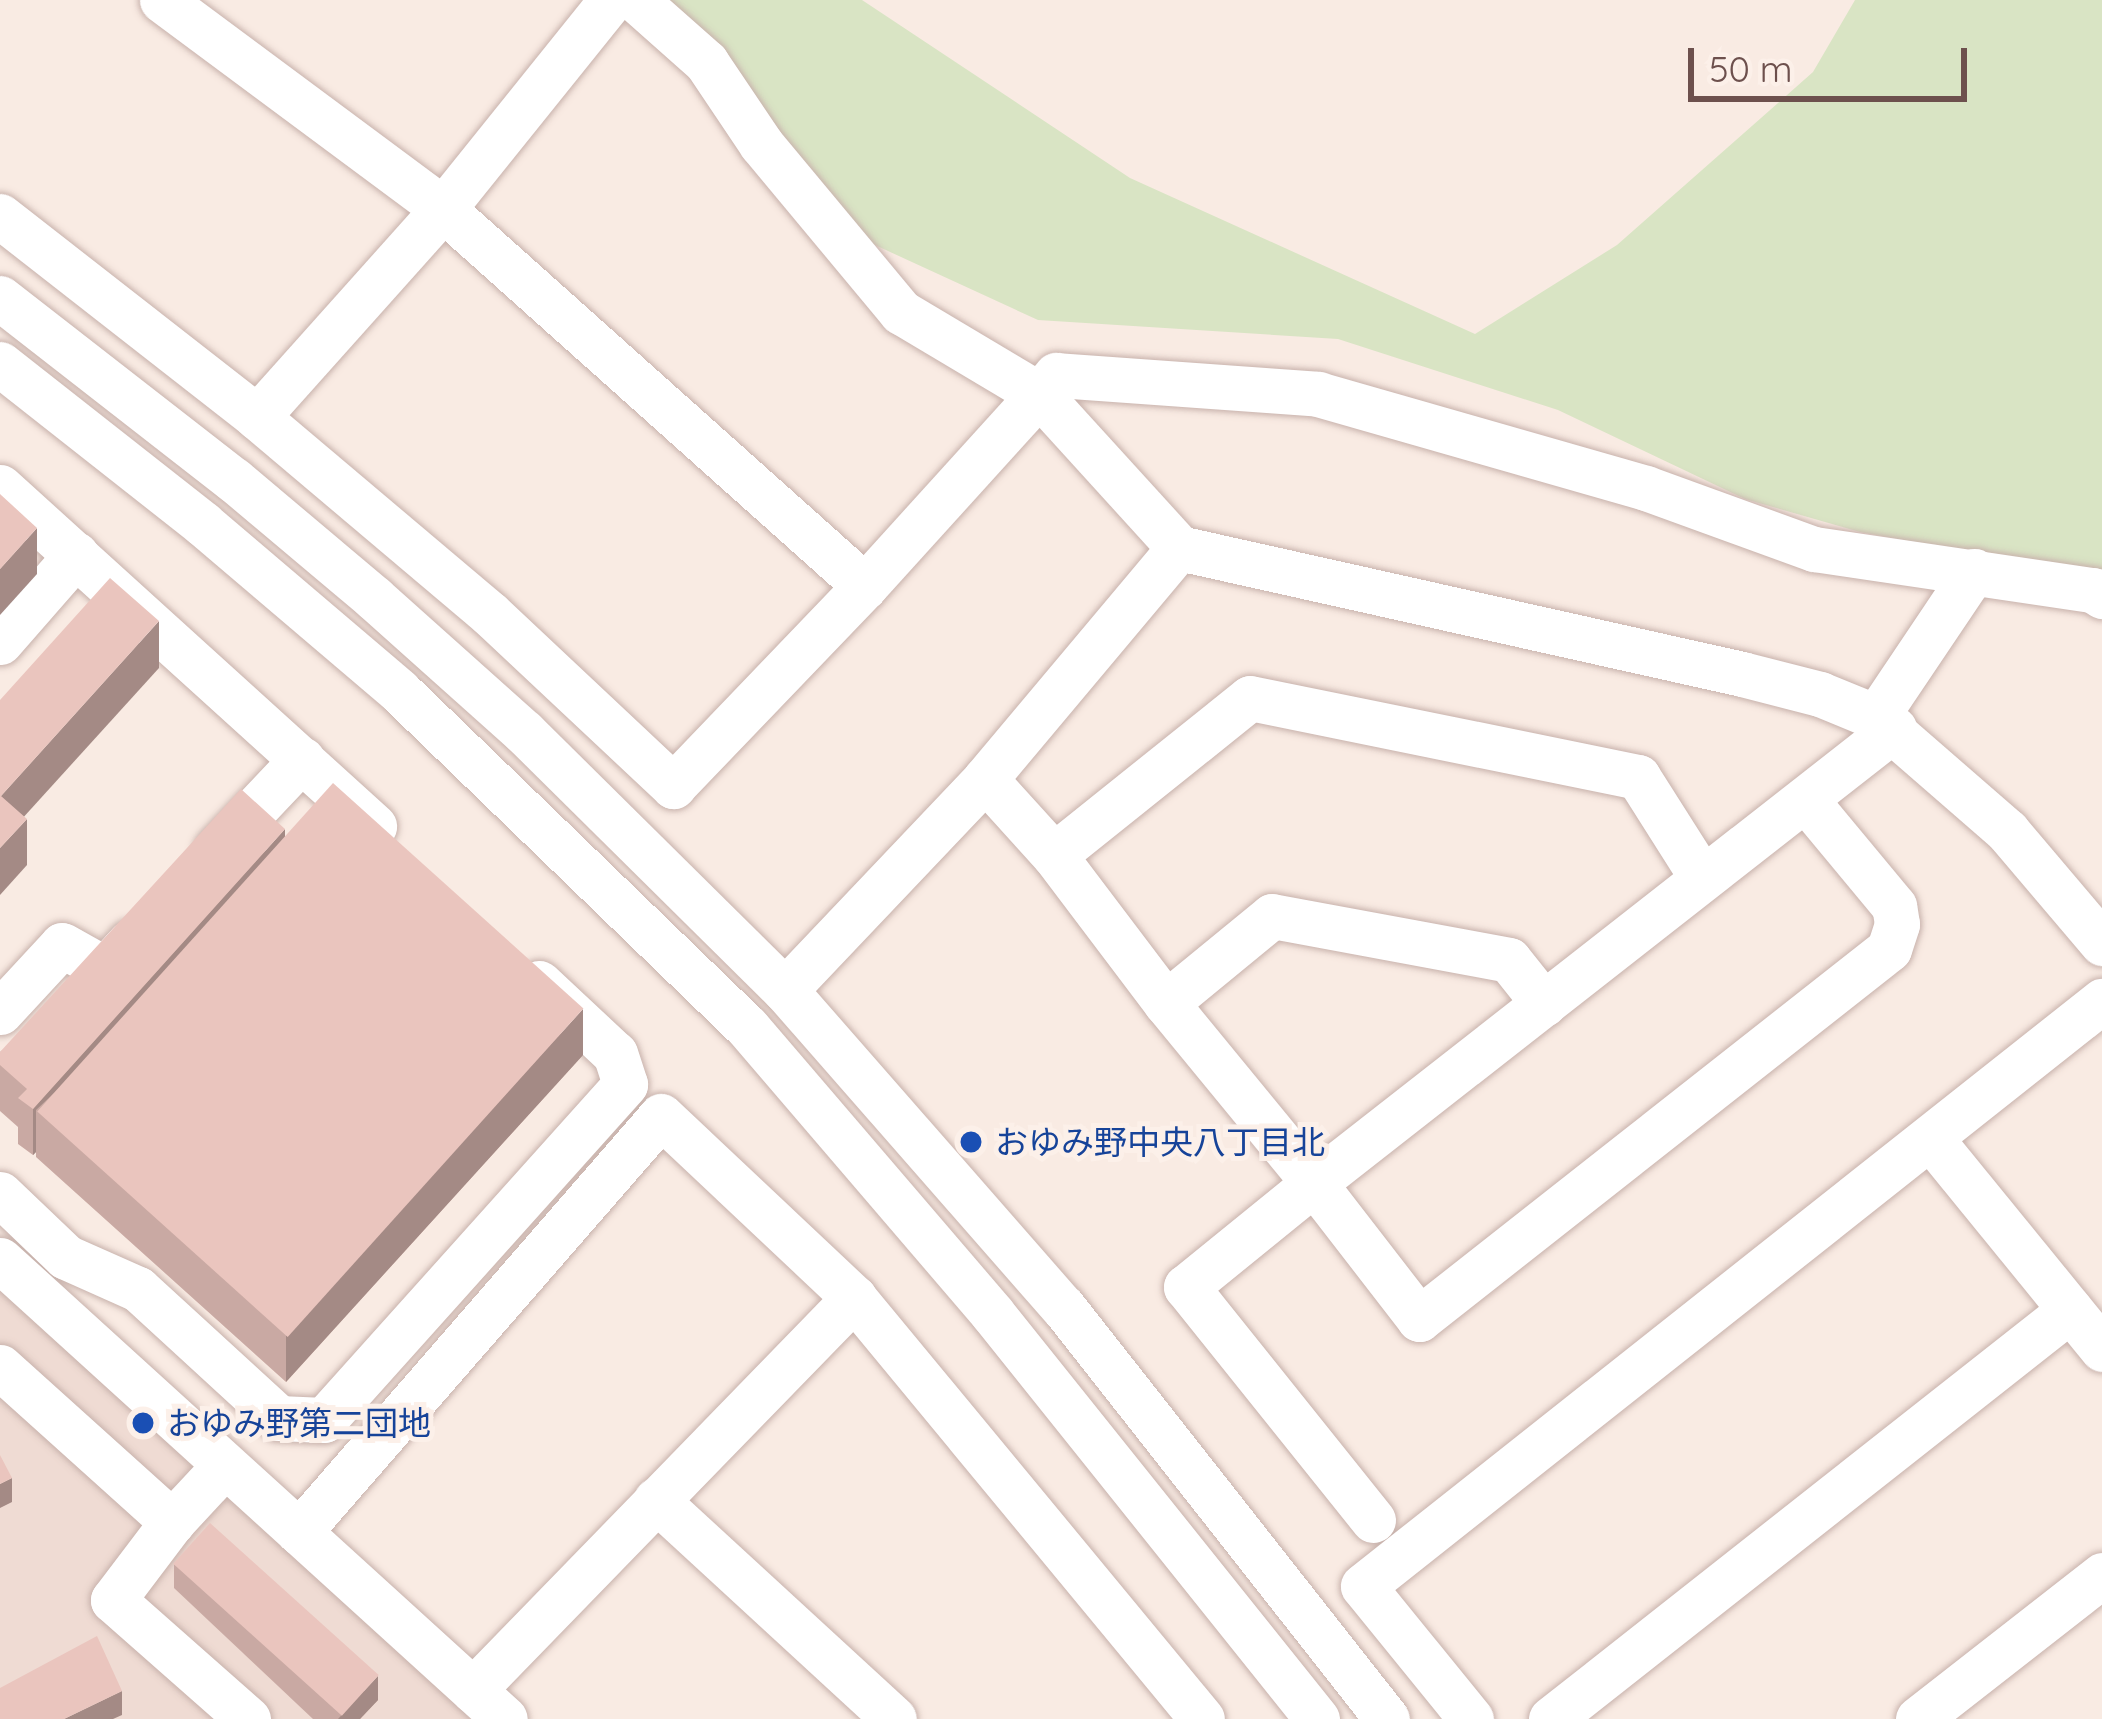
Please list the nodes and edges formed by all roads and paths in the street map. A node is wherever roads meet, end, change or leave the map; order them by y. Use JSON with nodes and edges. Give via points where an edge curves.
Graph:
{"nodes":[{"id":1,"x":162,"y":0,"type":"edge"},
{"id":2,"x":611,"y":0,"type":"edge"},
{"id":3,"x":636,"y":0,"type":"edge"},
{"id":4,"x":442,"y":209,"type":"junction"},
{"id":5,"x":0,"y":216,"type":"edge"},
{"id":6,"x":0,"y":298,"type":"edge"},
{"id":7,"x":0,"y":364,"type":"edge"},
{"id":8,"x":1040,"y":395,"type":"junction"},
{"id":9,"x":257,"y":417,"type":"junction"},
{"id":10,"x":0,"y":487,"type":"edge"},
{"id":11,"x":1179,"y":548,"type":"junction"},
{"id":12,"x":76,"y":555,"type":"junction"},
{"id":13,"x":1974,"y":572,"type":"junction"},
{"id":14,"x":865,"y":586,"type":"junction"},
{"id":15,"x":2102,"y":596,"type":"edge"},
{"id":16,"x":0,"y":642,"type":"edge"},
{"id":17,"x":1885,"y":723,"type":"junction"},
{"id":18,"x":302,"y":759,"type":"junction"},
{"id":19,"x":985,"y":779,"type":"junction"},
{"id":20,"x":1806,"y":800,"type":"junction"},
{"id":21,"x":1054,"y":855,"type":"junction"},
{"id":22,"x":406,"y":857,"type":"edge"},
{"id":23,"x":1702,"y":878,"type":"junction"},
{"id":24,"x":2102,"y":943,"type":"edge"},
{"id":25,"x":511,"y":956,"type":"edge"},
{"id":26,"x":785,"y":990,"type":"junction"},
{"id":27,"x":2102,"y":1001,"type":"edge"},
{"id":28,"x":1166,"y":1003,"type":"junction"},
{"id":29,"x":1544,"y":1004,"type":"junction"},
{"id":30,"x":0,"y":1012,"type":"edge"},
{"id":31,"x":1931,"y":1139,"type":"junction"},
{"id":32,"x":1314,"y":1183,"type":"junction"},
{"id":33,"x":0,"y":1194,"type":"edge"},
{"id":34,"x":0,"y":1259,"type":"edge"},
{"id":35,"x":854,"y":1298,"type":"junction"},
{"id":36,"x":2070,"y":1310,"type":"junction"},
{"id":37,"x":2102,"y":1349,"type":"edge"},
{"id":38,"x":0,"y":1367,"type":"edge"},
{"id":39,"x":224,"y":1466,"type":"junction"},
{"id":40,"x":656,"y":1500,"type":"junction"},
{"id":41,"x":1372,"y":1520,"type":"dead end"},
{"id":42,"x":172,"y":1522,"type":"junction"},
{"id":43,"x":299,"y":1532,"type":"junction"},
{"id":44,"x":2102,"y":1575,"type":"edge"},
{"id":45,"x":489,"y":1704,"type":"edge"},
{"id":46,"x":248,"y":1719,"type":"edge"},
{"id":47,"x":894,"y":1719,"type":"edge"},
{"id":48,"x":1202,"y":1719,"type":"edge"},
{"id":49,"x":1317,"y":1719,"type":"edge"},
{"id":50,"x":1388,"y":1719,"type":"edge"},
{"id":51,"x":1471,"y":1719,"type":"edge"},
{"id":52,"x":1551,"y":1719,"type":"edge"},
{"id":53,"x":1918,"y":1719,"type":"edge"}],
"edges":[{"from":1,"to":4,"type":"street"},
{"from":2,"to":4,"type":"street"},
{"from":3,"to":8,"type":"street","via":[[706,62],[761,144],[901,312]]},
{"from":4,"to":9,"type":"street"},
{"from":4,"to":14,"type":"street"},
{"from":5,"to":9,"type":"street"},
{"from":6,"to":26,"type":"street","via":[[374,598],[524,732]]},
{"from":7,"to":49,"type":"street","via":[[399,692],[747,1027],[992,1313]]},
{"from":8,"to":11,"type":"street"},
{"from":8,"to":13,"type":"street","via":[[1056,376],[1318,394],[1646,488],[1814,548]]},
{"from":8,"to":14,"type":"street"},
{"from":9,"to":14,"type":"street","via":[[489,613],[673,786]]},
{"from":10,"to":12,"type":"street"},
{"from":11,"to":17,"type":"street","via":[[1742,674],[1820,694]]},
{"from":11,"to":19,"type":"street"},
{"from":12,"to":16,"type":"street"},
{"from":12,"to":18,"type":"street"},
{"from":13,"to":15,"type":"street"},
{"from":13,"to":17,"type":"street"},
{"from":17,"to":20,"type":"street"},
{"from":17,"to":24,"type":"street","via":[[2006,831]]},
{"from":18,"to":22,"type":"street"},
{"from":18,"to":30,"type":"street","via":[[105,969],[62,946]]},
{"from":19,"to":21,"type":"street"},
{"from":19,"to":26,"type":"street"},
{"from":20,"to":23,"type":"street"},
{"from":20,"to":32,"type":"street","via":[[1894,906],[1889,949],[1419,1319]]},
{"from":21,"to":23,"type":"street","via":[[1250,698],[1638,777]]},
{"from":21,"to":28,"type":"street"},
{"from":23,"to":29,"type":"street"},
{"from":25,"to":33,"type":"street","via":[[615,1054],[625,1084],[324,1420],[279,1418],[138,1289],[67,1257]]},
{"from":26,"to":50,"type":"street","via":[[1063,1307]]},
{"from":27,"to":31,"type":"street"},
{"from":28,"to":29,"type":"street","via":[[1272,916],[1509,960]]},
{"from":28,"to":32,"type":"street"},
{"from":29,"to":32,"type":"street"},
{"from":31,"to":36,"type":"street"},
{"from":31,"to":51,"type":"street","via":[[1363,1586]]},
{"from":32,"to":41,"type":"street","via":[[1186,1287]]},
{"from":34,"to":39,"type":"street"},
{"from":35,"to":40,"type":"street"},
{"from":35,"to":43,"type":"street","via":[[662,1117]]},
{"from":35,"to":48,"type":"street"},
{"from":36,"to":37,"type":"street"},
{"from":36,"to":52,"type":"street"},
{"from":38,"to":42,"type":"street"},
{"from":39,"to":42,"type":"street"},
{"from":39,"to":43,"type":"street"},
{"from":40,"to":45,"type":"street"},
{"from":40,"to":47,"type":"street"},
{"from":42,"to":46,"type":"street","via":[[113,1600]]},
{"from":43,"to":45,"type":"street"},
{"from":44,"to":53,"type":"street"}]}
